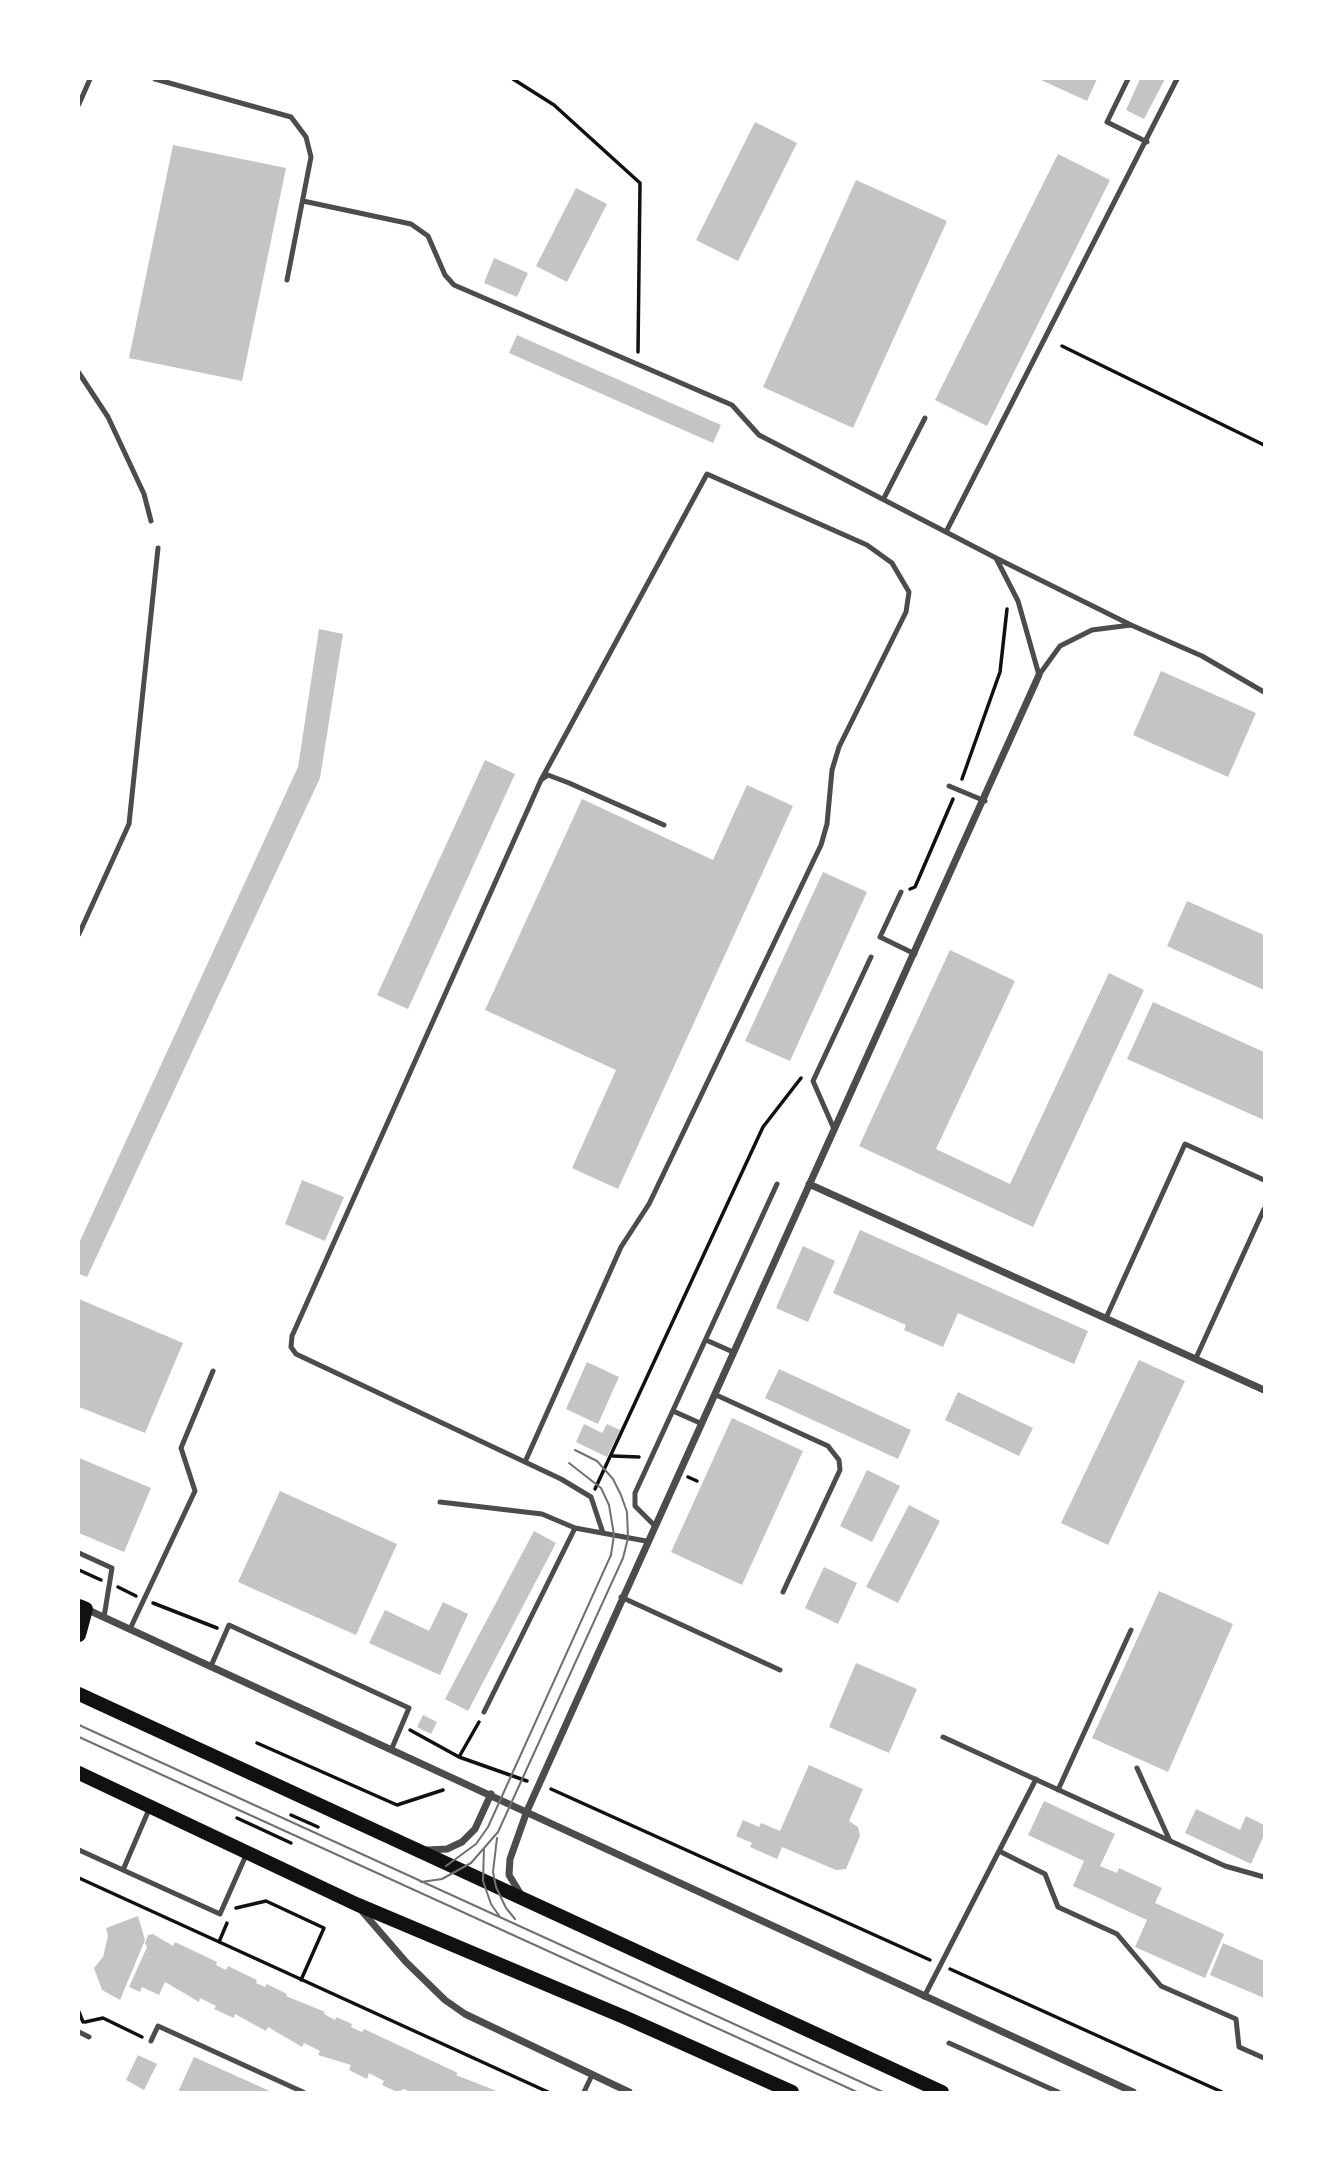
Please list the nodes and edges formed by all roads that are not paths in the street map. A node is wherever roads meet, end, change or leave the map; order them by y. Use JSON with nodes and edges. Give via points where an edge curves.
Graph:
{"nodes":[{"id":1,"x":90,"y":79,"type":"edge"},
{"id":2,"x":155,"y":79,"type":"edge"},
{"id":3,"x":1128,"y":79,"type":"edge"},
{"id":4,"x":1177,"y":79,"type":"edge"},
{"id":5,"x":79,"y":104,"type":"edge"},
{"id":6,"x":1147,"y":142,"type":"junction"},
{"id":7,"x":303,"y":201,"type":"junction"},
{"id":8,"x":287,"y":280,"type":"dead end"},
{"id":9,"x":79,"y":373,"type":"edge"},
{"id":10,"x":925,"y":418,"type":"dead end"},
{"id":11,"x":884,"y":498,"type":"junction"},
{"id":12,"x":151,"y":521,"type":"dead end"},
{"id":13,"x":947,"y":530,"type":"junction"},
{"id":14,"x":158,"y":548,"type":"dead end"},
{"id":15,"x":996,"y":558,"type":"junction"},
{"id":16,"x":1131,"y":625,"type":"junction"},
{"id":17,"x":1039,"y":675,"type":"junction"},
{"id":18,"x":1264,"y":692,"type":"edge"},
{"id":19,"x":541,"y":780,"type":"junction"},
{"id":20,"x":949,"y":786,"type":"dead end"},
{"id":21,"x":985,"y":801,"type":"junction"},
{"id":22,"x":664,"y":825,"type":"dead end"},
{"id":23,"x":901,"y":892,"type":"road end"},
{"id":24,"x":79,"y":934,"type":"edge"},
{"id":25,"x":915,"y":954,"type":"junction"},
{"id":26,"x":871,"y":957,"type":"dead end"},
{"id":27,"x":834,"y":1129,"type":"junction"},
{"id":28,"x":1264,"y":1180,"type":"edge"},
{"id":29,"x":777,"y":1184,"type":"dead end"},
{"id":30,"x":809,"y":1184,"type":"junction"},
{"id":31,"x":1264,"y":1209,"type":"edge"},
{"id":32,"x":1106,"y":1318,"type":"junction"},
{"id":33,"x":706,"y":1340,"type":"junction"},
{"id":34,"x":733,"y":1352,"type":"junction"},
{"id":35,"x":1196,"y":1358,"type":"junction"},
{"id":36,"x":213,"y":1371,"type":"dead end"},
{"id":37,"x":1264,"y":1390,"type":"edge"},
{"id":38,"x":714,"y":1394,"type":"junction"},
{"id":39,"x":673,"y":1411,"type":"junction"},
{"id":40,"x":700,"y":1423,"type":"junction"},
{"id":41,"x":525,"y":1462,"type":"junction"},
{"id":42,"x":440,"y":1502,"type":"dead end"},
{"id":43,"x":654,"y":1525,"type":"junction"},
{"id":44,"x":575,"y":1528,"type":"junction"},
{"id":45,"x":603,"y":1533,"type":"junction"},
{"id":46,"x":646,"y":1541,"type":"junction"},
{"id":47,"x":79,"y":1553,"type":"edge"},
{"id":48,"x":783,"y":1592,"type":"dead end"},
{"id":49,"x":621,"y":1597,"type":"junction"},
{"id":50,"x":83,"y":1608,"type":"edge"},
{"id":51,"x":104,"y":1617,"type":"junction"},
{"id":52,"x":130,"y":1629,"type":"junction"},
{"id":53,"x":1131,"y":1630,"type":"dead end"},
{"id":54,"x":79,"y":1635,"type":"edge"},
{"id":55,"x":211,"y":1666,"type":"junction"},
{"id":56,"x":780,"y":1670,"type":"dead end"},
{"id":57,"x":79,"y":1694,"type":"edge"},
{"id":58,"x":484,"y":1712,"type":"road end"},
{"id":59,"x":943,"y":1737,"type":"dead end"},
{"id":60,"x":392,"y":1748,"type":"junction"},
{"id":61,"x":1137,"y":1768,"type":"dead end"},
{"id":62,"x":79,"y":1773,"type":"edge"},
{"id":63,"x":1036,"y":1779,"type":"junction"},
{"id":64,"x":1058,"y":1790,"type":"junction"},
{"id":65,"x":491,"y":1794,"type":"junction"},
{"id":66,"x":150,"y":1807,"type":"junction"},
{"id":67,"x":527,"y":1811,"type":"junction"},
{"id":68,"x":1170,"y":1841,"type":"junction"},
{"id":69,"x":79,"y":1850,"type":"edge"},
{"id":70,"x":422,"y":1850,"type":"junction"},
{"id":71,"x":999,"y":1851,"type":"junction"},
{"id":72,"x":247,"y":1853,"type":"junction"},
{"id":73,"x":122,"y":1870,"type":"junction"},
{"id":74,"x":1264,"y":1877,"type":"edge"},
{"id":75,"x":527,"y":1902,"type":"junction"},
{"id":76,"x":356,"y":1904,"type":"junction"},
{"id":77,"x":924,"y":1997,"type":"junction"},
{"id":78,"x":79,"y":2032,"type":"edge"},
{"id":79,"x":89,"y":2037,"type":"dead end"},
{"id":80,"x":151,"y":2041,"type":"road end"},
{"id":81,"x":949,"y":2043,"type":"dead end"},
{"id":82,"x":1264,"y":2058,"type":"edge"},
{"id":83,"x":592,"y":2075,"type":"junction"},
{"id":84,"x":303,"y":2092,"type":"edge"},
{"id":85,"x":584,"y":2092,"type":"edge"},
{"id":86,"x":629,"y":2092,"type":"edge"},
{"id":87,"x":792,"y":2092,"type":"edge"},
{"id":88,"x":942,"y":2092,"type":"edge"},
{"id":89,"x":1058,"y":2092,"type":"edge"},
{"id":90,"x":1133,"y":2092,"type":"edge"}],
"edges":[{"from":1,"to":5,"type":"lane"},
{"from":2,"to":7,"type":"lane","via":[[291,117],[306,137],[311,157]]},
{"from":3,"to":6,"type":"lane","via":[[1107,122]]},
{"from":4,"to":6,"type":"lane"},
{"from":6,"to":13,"type":"lane"},
{"from":7,"to":8,"type":"lane"},
{"from":7,"to":11,"type":"lane","via":[[411,223],[428,236],[454,285],[732,405],[759,435]]},
{"from":9,"to":12,"type":"lane","via":[[108,417],[144,494]]},
{"from":10,"to":11,"type":"lane"},
{"from":11,"to":13,"type":"lane"},
{"from":13,"to":15,"type":"lane"},
{"from":14,"to":24,"type":"lane","via":[[129,824]]},
{"from":15,"to":16,"type":"lane"},
{"from":15,"to":17,"type":"lane","via":[[1018,601]]},
{"from":16,"to":17,"type":"lane","via":[[1092,630],[1060,646]]},
{"from":16,"to":18,"type":"lane","via":[[1202,656]]},
{"from":17,"to":21,"type":"street"},
{"from":19,"to":22,"type":"lane","via":[[548,775]]},
{"from":19,"to":41,"type":"lane","via":[[292,1336],[296,1354]]},
{"from":19,"to":41,"type":"lane","via":[[707,474],[867,545],[892,563],[909,592],[906,612],[839,747],[821,845],[649,1204],[621,1247]]},
{"from":20,"to":21,"type":"lane"},
{"from":21,"to":25,"type":"street"},
{"from":23,"to":25,"type":"lane","via":[[880,937]]},
{"from":25,"to":27,"type":"street"},
{"from":26,"to":27,"type":"lane","via":[[813,1081]]},
{"from":27,"to":30,"type":"street"},
{"from":28,"to":32,"type":"lane","via":[[1185,1144]]},
{"from":29,"to":33,"type":"lane"},
{"from":30,"to":32,"type":"street"},
{"from":30,"to":34,"type":"street"},
{"from":31,"to":35,"type":"lane"},
{"from":32,"to":35,"type":"street"},
{"from":33,"to":34,"type":"lane"},
{"from":33,"to":39,"type":"lane"},
{"from":34,"to":38,"type":"street"},
{"from":35,"to":37,"type":"street"},
{"from":36,"to":52,"type":"lane","via":[[181,1448],[195,1491]]},
{"from":38,"to":40,"type":"street"},
{"from":38,"to":48,"type":"lane","via":[[828,1446],[839,1461],[839,1470]]},
{"from":39,"to":40,"type":"lane"},
{"from":39,"to":43,"type":"lane","via":[[635,1493],[635,1506]]},
{"from":40,"to":43,"type":"street"},
{"from":41,"to":45,"type":"lane","via":[[591,1497]]},
{"from":42,"to":44,"type":"lane","via":[[542,1514]]},
{"from":43,"to":46,"type":"street"},
{"from":44,"to":45,"type":"lane"},
{"from":44,"to":58,"type":"lane"},
{"from":45,"to":46,"type":"lane"},
{"from":46,"to":49,"type":"street"},
{"from":47,"to":51,"type":"lane","via":[[112,1567]]},
{"from":49,"to":56,"type":"lane"},
{"from":49,"to":67,"type":"street"},
{"from":50,"to":51,"type":"street"},
{"from":50,"to":54,"type":"main road"},
{"from":51,"to":52,"type":"street"},
{"from":52,"to":55,"type":"street"},
{"from":53,"to":64,"type":"lane"},
{"from":55,"to":60,"type":"street"},
{"from":55,"to":60,"type":"lane","via":[[229,1626],[410,1708]]},
{"from":57,"to":70,"type":"main road"},
{"from":59,"to":63,"type":"lane"},
{"from":60,"to":65,"type":"street"},
{"from":61,"to":68,"type":"lane"},
{"from":62,"to":66,"type":"main road"},
{"from":63,"to":64,"type":"lane"},
{"from":63,"to":71,"type":"lane"},
{"from":64,"to":68,"type":"lane"},
{"from":65,"to":67,"type":"street"},
{"from":65,"to":70,"type":"street","via":[[475,1829],[462,1842],[447,1849]]},
{"from":66,"to":72,"type":"main road"},
{"from":66,"to":73,"type":"lane"},
{"from":67,"to":75,"type":"street","via":[[512,1846],[509,1875]]},
{"from":67,"to":77,"type":"street"},
{"from":68,"to":74,"type":"lane","via":[[1224,1866]]},
{"from":69,"to":73,"type":"lane"},
{"from":70,"to":75,"type":"main road"},
{"from":71,"to":77,"type":"lane"},
{"from":71,"to":82,"type":"lane","via":[[1045,1874],[1058,1907],[1117,1934],[1161,1986],[1236,2019],[1239,2046]]},
{"from":72,"to":73,"type":"lane","via":[[220,1914]]},
{"from":72,"to":76,"type":"main road"},
{"from":75,"to":88,"type":"main road"},
{"from":76,"to":83,"type":"street","via":[[445,2000]]},
{"from":76,"to":87,"type":"main road"},
{"from":77,"to":90,"type":"street"},
{"from":78,"to":79,"type":"lane"},
{"from":80,"to":84,"type":"lane","via":[[158,2026]]},
{"from":81,"to":89,"type":"lane"},
{"from":83,"to":85,"type":"lane"},
{"from":83,"to":86,"type":"street"}]}
